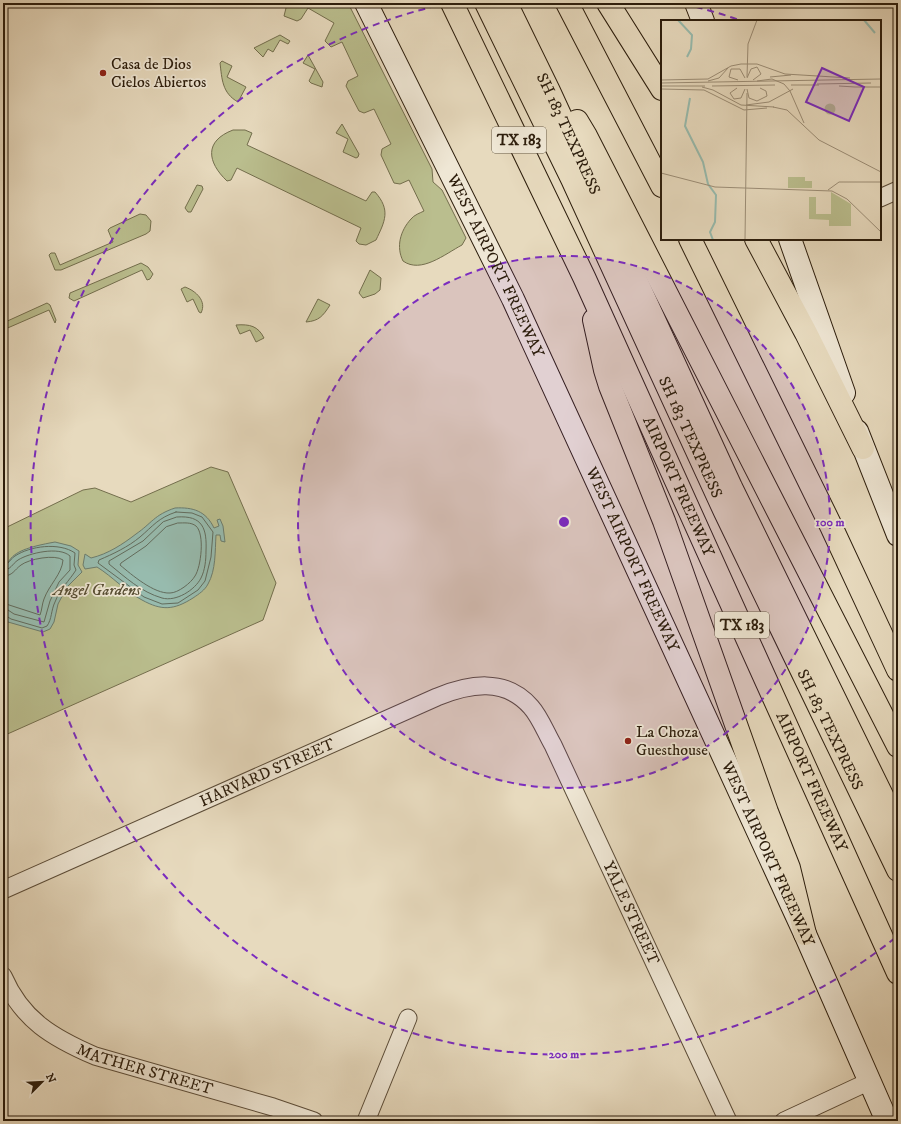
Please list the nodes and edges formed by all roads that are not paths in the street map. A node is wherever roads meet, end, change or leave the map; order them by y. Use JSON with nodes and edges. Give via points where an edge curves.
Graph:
{"nodes":[{"id":1,"x":366,"y":3,"type":"edge"},
{"id":2,"x":452,"y":3,"type":"edge"},
{"id":3,"x":486,"y":3,"type":"edge"},
{"id":4,"x":506,"y":3,"type":"edge"},
{"id":5,"x":567,"y":3,"type":"edge"},
{"id":6,"x":608,"y":3,"type":"edge"},
{"id":7,"x":696,"y":3,"type":"edge"},
{"id":8,"x":703,"y":20,"type":"edge"},
{"id":9,"x":519,"y":28,"type":"junction"},
{"id":10,"x":661,"y":87,"type":"edge"},
{"id":11,"x":661,"y":184,"type":"edge"},
{"id":12,"x":898,"y":190,"type":"edge"},
{"id":13,"x":881,"y":198,"type":"edge"},
{"id":14,"x":690,"y":240,"type":"edge"},
{"id":15,"x":757,"y":240,"type":"edge"},
{"id":16,"x":790,"y":240,"type":"edge"},
{"id":17,"x":584,"y":277,"type":"junction"},
{"id":18,"x":863,"y":448,"type":"junction"},
{"id":19,"x":898,"y":535,"type":"edge"},
{"id":20,"x":898,"y":670,"type":"edge"},
{"id":21,"x":531,"y":707,"type":"joint"},
{"id":22,"x":898,"y":746,"type":"edge"},
{"id":23,"x":898,"y":828,"type":"edge"},
{"id":24,"x":898,"y":870,"type":"edge"},
{"id":25,"x":3,"y":890,"type":"edge"},
{"id":26,"x":805,"y":934,"type":"junction"},
{"id":27,"x":898,"y":973,"type":"edge"},
{"id":28,"x":3,"y":976,"type":"edge"},
{"id":29,"x":408,"y":1018,"type":"dead end"},
{"id":30,"x":870,"y":1081,"type":"junction"},
{"id":31,"x":314,"y":1121,"type":"edge"},
{"id":32,"x":366,"y":1121,"type":"edge"},
{"id":33,"x":728,"y":1121,"type":"edge"},
{"id":34,"x":784,"y":1121,"type":"edge"},
{"id":35,"x":887,"y":1121,"type":"edge"}],
"edges":[{"from":1,"to":26,"type":"street","name":"WEST AIRPORT FREEWAY","via":[[514,299]]},
{"from":2,"to":17,"type":"highway","name":"AIRPORT FREEWAY","number":"TX 183"},
{"from":3,"to":24,"type":"highway","name":"SH 183 TEXPRESS","via":[[572,179],[725,512]]},
{"from":4,"to":9,"type":"highway","name":"SH 183 TEXPRESS"},
{"from":5,"to":11,"type":"highway"},
{"from":6,"to":10,"type":"highway"},
{"from":7,"to":8,"type":"street"},
{"from":9,"to":22,"type":"highway","via":[[586,136]]},
{"from":9,"to":23,"type":"highway","name":"SH 183 TEXPRESS","via":[[731,487]]},
{"from":12,"to":13,"type":"street"},
{"from":14,"to":20,"type":"highway","via":[[828,518]]},
{"from":15,"to":18,"type":"highway"},
{"from":16,"to":18,"type":"street"},
{"from":17,"to":26,"type":"highway","via":[[605,370],[664,521],[789,868]]},
{"from":17,"to":27,"type":"highway","name":"AIRPORT FREEWAY","number":"TX 183"},
{"from":18,"to":19,"type":"street"},
{"from":21,"to":25,"type":"street","name":"HARVARD STREET","via":[[514,694],[491,686],[475,685],[460,688]]},
{"from":21,"to":33,"type":"street","name":"YALE STREET","via":[[553,745]]},
{"from":26,"to":30,"type":"street","name":"WEST AIRPORT FREEWAY"},
{"from":28,"to":31,"type":"street","name":"MATHER STREET","via":[[20,1006],[32,1020],[69,1045],[95,1056]]},
{"from":29,"to":32,"type":"street"},
{"from":30,"to":34,"type":"street"},
{"from":30,"to":35,"type":"street","name":"WEST AIRPORT FREEWAY"}]}
